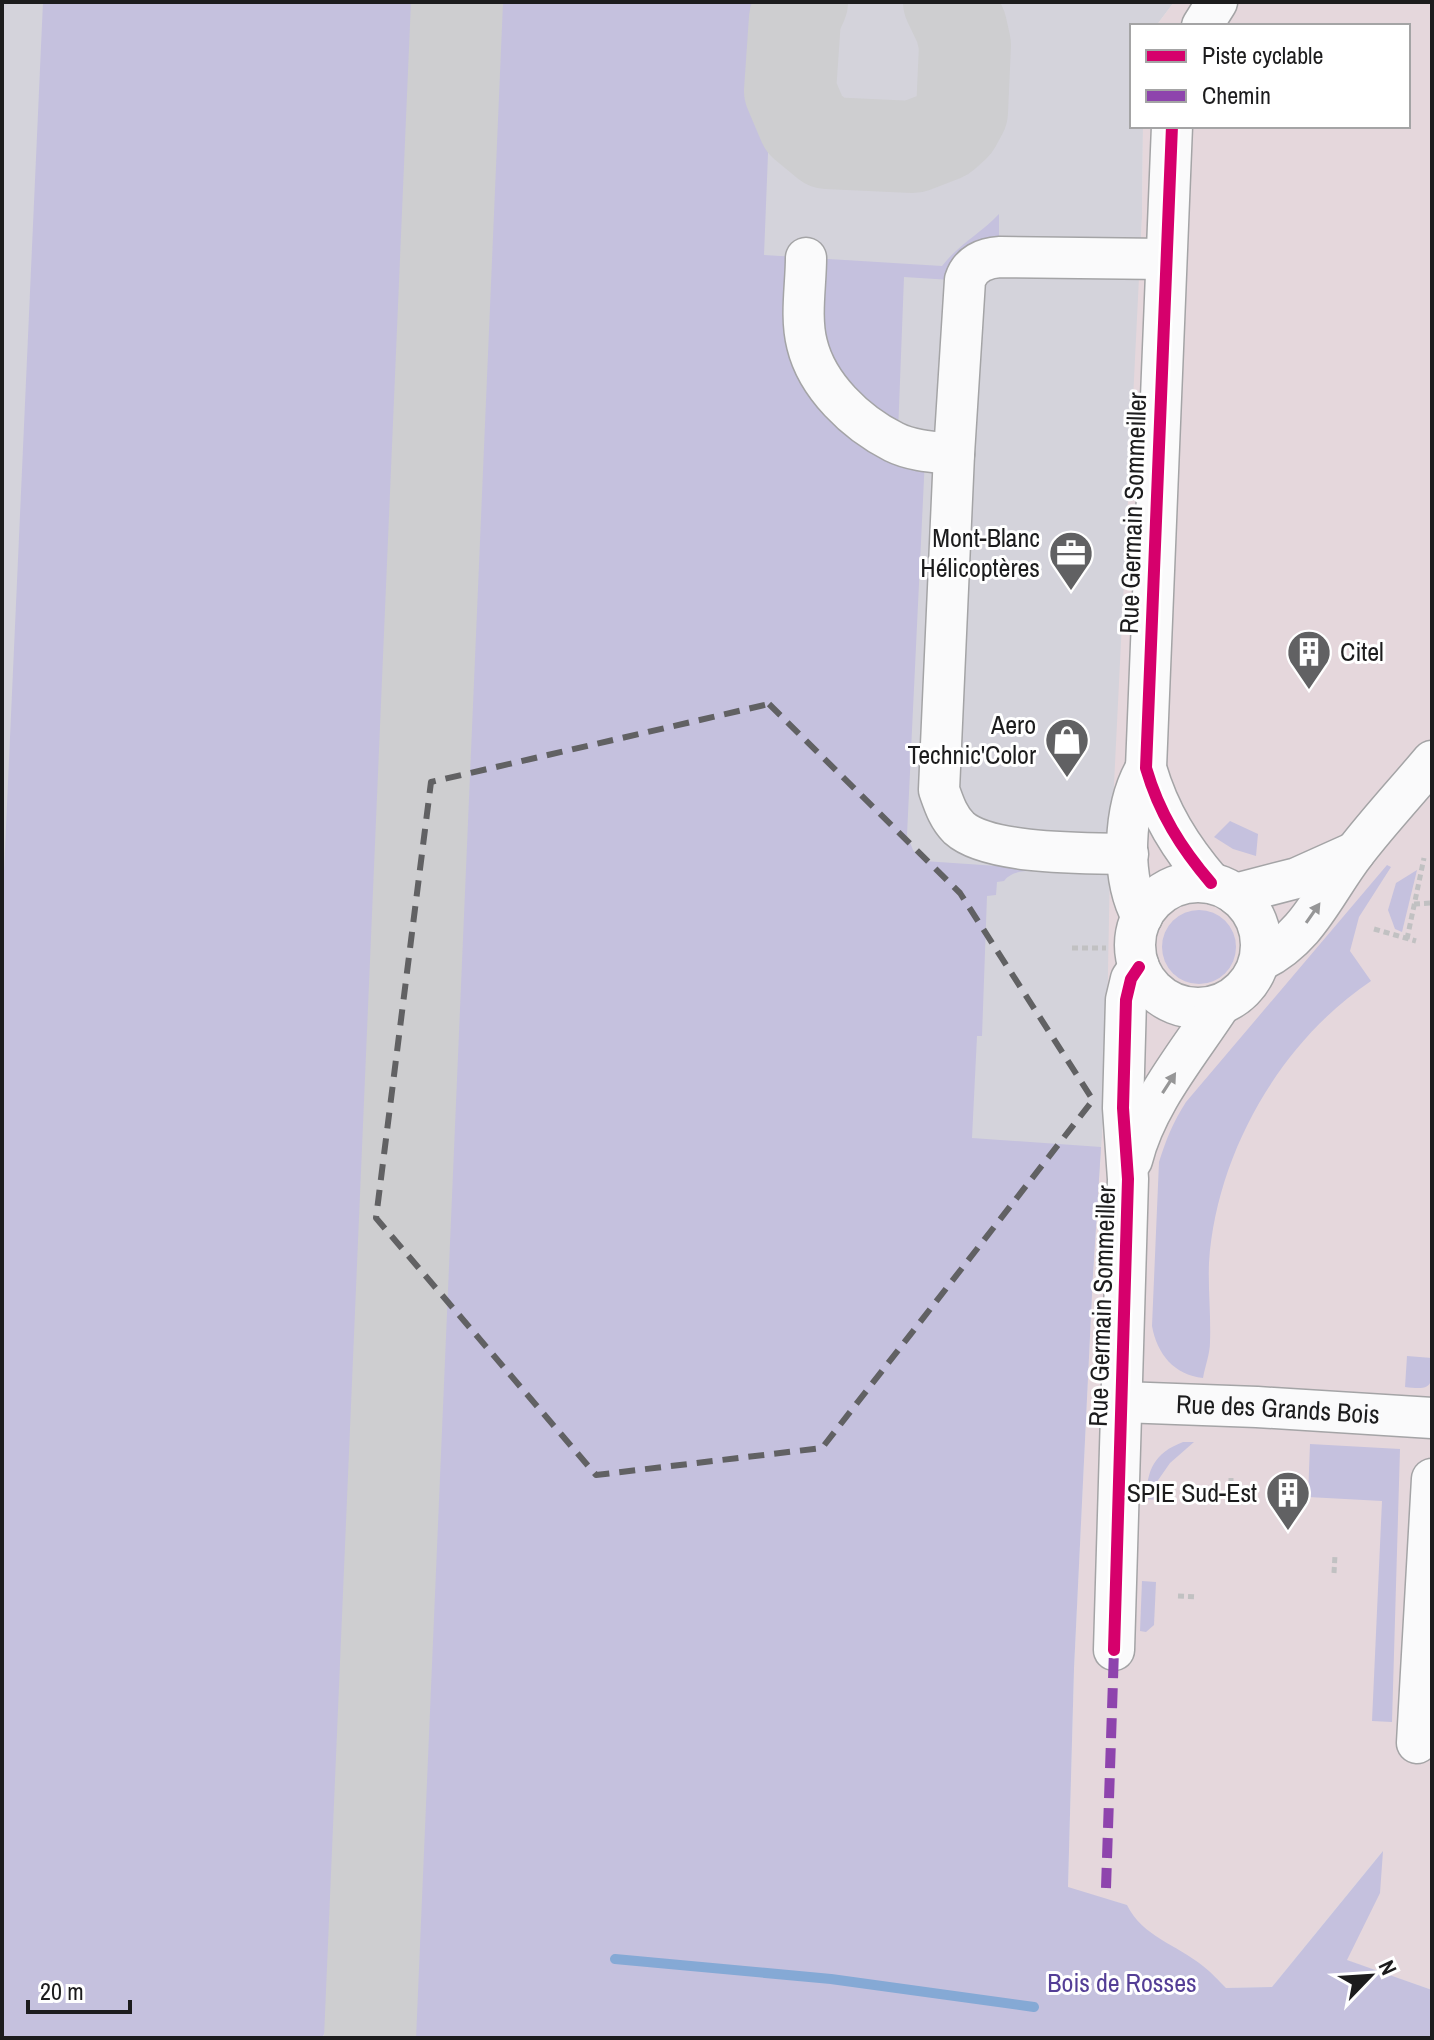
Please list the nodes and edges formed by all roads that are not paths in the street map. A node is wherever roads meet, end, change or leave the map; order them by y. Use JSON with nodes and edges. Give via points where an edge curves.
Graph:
{"nodes":[{"id":1,"x":1217,"y":2,"type":"edge"},
{"id":2,"x":1203,"y":24,"type":"edge"},
{"id":3,"x":1172,"y":128,"type":"edge"},
{"id":4,"x":806,"y":258,"type":"dead end"},
{"id":5,"x":1165,"y":259,"type":"junction"},
{"id":6,"x":954,"y":454,"type":"junction"},
{"id":7,"x":1432,"y":761,"type":"edge"},
{"id":8,"x":1146,"y":768,"type":"junction"},
{"id":9,"x":1355,"y":852,"type":"junction"},
{"id":10,"x":1106,"y":860,"type":"junction"},
{"id":11,"x":1223,"y":888,"type":"junction"},
{"id":12,"x":1142,"y":917,"type":"junction"},
{"id":13,"x":1260,"y":961,"type":"junction"},
{"id":14,"x":1139,"y":967,"type":"junction"},
{"id":15,"x":1220,"y":1005,"type":"junction"},
{"id":16,"x":1128,"y":1179,"type":"junction"},
{"id":17,"x":1122,"y":1402,"type":"junction"},
{"id":18,"x":1432,"y":1418,"type":"edge"},
{"id":19,"x":1432,"y":1479,"type":"edge"},
{"id":20,"x":1114,"y":1650,"type":"dead end"},
{"id":21,"x":1417,"y":1743,"type":"dead end"}],
"edges":[{"from":1,"to":2,"type":"street"},
{"from":3,"to":5,"type":"street","name":"Rue Germain Sommeiller"},
{"from":4,"to":6,"type":"street","via":[[806,342],[824,383],[843,405],[893,441]]},
{"from":5,"to":6,"type":"street","via":[[1000,257],[971,268],[965,280]]},
{"from":5,"to":8,"type":"street","name":"Rue Germain Sommeiller"},
{"from":6,"to":10,"type":"street","via":[[939,790],[946,812],[961,829],[1000,845]]},
{"from":7,"to":9,"type":"street","name":"Rue Germain Sommeiller"},
{"from":8,"to":10,"type":"street","name":"Rue Germain Sommeiller"},
{"from":8,"to":11,"type":"street","name":"Rue Germain Sommeiller","via":[[1166,821],[1187,854]]},
{"from":9,"to":11,"type":"street","name":"Rue Germain Sommeiller","via":[[1312,873]]},
{"from":13,"to":9,"type":"street","name":"Rue Germain Sommeiller","one_way":true,"via":[[1297,936]]},
{"from":10,"to":12,"type":"street","name":"Rue Germain Sommeiller"},
{"from":11,"to":12,"type":"street","name":"Rue Germain Sommeiller","via":[[1187,883],[1156,898]]},
{"from":11,"to":13,"type":"street","name":"Rue Germain Sommeiller","via":[[1245,902],[1258,923]]},
{"from":12,"to":14,"type":"street","name":"Rue Germain Sommeiller","via":[[1135,943]]},
{"from":13,"to":15,"type":"street","name":"Rue Germain Sommeiller","via":[[1241,992]]},
{"from":14,"to":15,"type":"street","via":[[1152,988],[1172,1002],[1195,1008]]},
{"from":14,"to":16,"type":"street","name":"Rue Germain Sommeiller","via":[[1126,1000],[1123,1108]]},
{"from":16,"to":15,"type":"street","name":"Rue Germain Sommeiller","one_way":true,"via":[[1151,1112]]},
{"from":16,"to":17,"type":"street","name":"Rue Germain Sommeiller"},
{"from":17,"to":18,"type":"street","name":"Rue des Grands Bois"},
{"from":17,"to":20,"type":"street","name":"Rue Germain Sommeiller"},
{"from":19,"to":21,"type":"street"}]}
